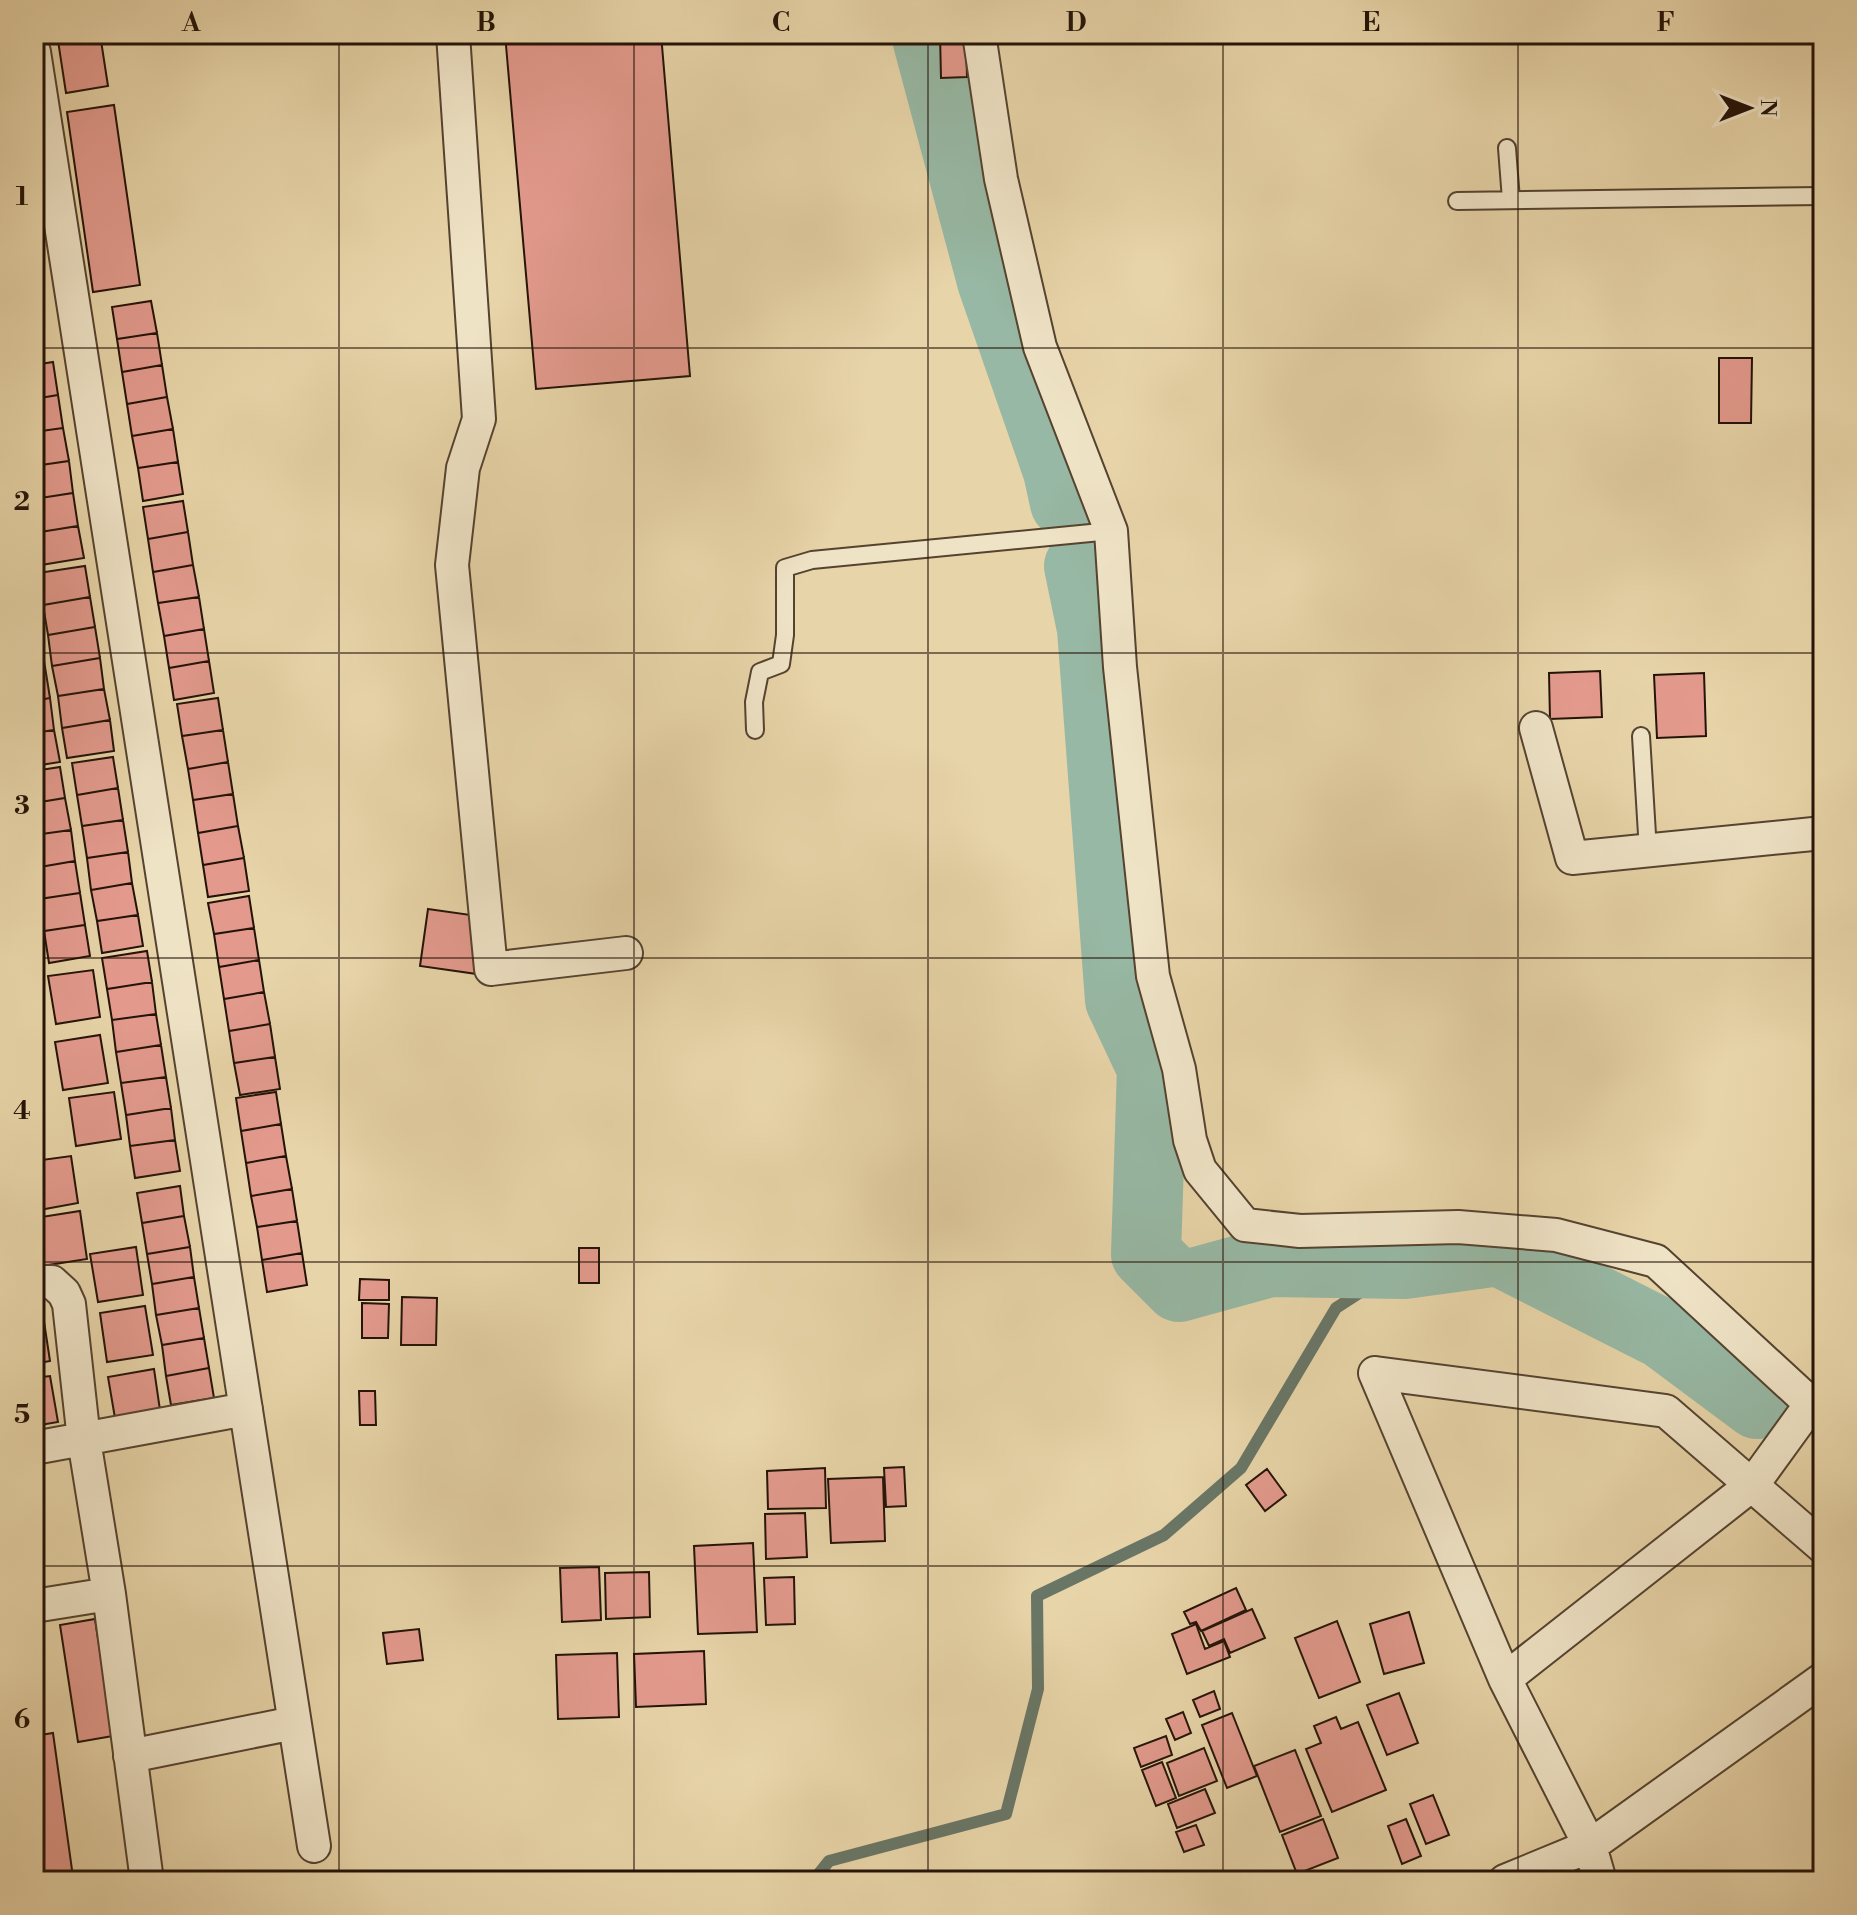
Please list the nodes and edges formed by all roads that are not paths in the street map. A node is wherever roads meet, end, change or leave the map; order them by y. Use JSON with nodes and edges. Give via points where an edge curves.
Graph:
{"nodes":[{"id":1,"x":453,"y":34,"type":"edge"},
{"id":2,"x":979,"y":34,"type":"edge"},
{"id":3,"x":34,"y":52,"type":"edge"},
{"id":4,"x":1507,"y":148,"type":"dead end"},
{"id":5,"x":1823,"y":196,"type":"edge"},
{"id":6,"x":1511,"y":200,"type":"junction"},
{"id":7,"x":1457,"y":201,"type":"dead end"},
{"id":8,"x":1111,"y":531,"type":"junction"},
{"id":9,"x":1536,"y":728,"type":"dead end"},
{"id":10,"x":755,"y":730,"type":"dead end"},
{"id":11,"x":1641,"y":736,"type":"dead end"},
{"id":12,"x":1823,"y":833,"type":"edge"},
{"id":13,"x":1648,"y":851,"type":"junction"},
{"id":14,"x":626,"y":953,"type":"dead end"},
{"id":15,"x":34,"y":1282,"type":"edge"},
{"id":16,"x":1817,"y":1399,"type":"edge"},
{"id":17,"x":246,"y":1409,"type":"junction"},
{"id":18,"x":84,"y":1440,"type":"junction"},
{"id":19,"x":34,"y":1448,"type":"edge"},
{"id":20,"x":1753,"y":1484,"type":"junction"},
{"id":21,"x":1823,"y":1547,"type":"edge"},
{"id":22,"x":109,"y":1594,"type":"junction"},
{"id":23,"x":34,"y":1606,"type":"edge"},
{"id":24,"x":1505,"y":1679,"type":"junction"},
{"id":25,"x":1823,"y":1679,"type":"edge"},
{"id":26,"x":294,"y":1723,"type":"junction"},
{"id":27,"x":130,"y":1756,"type":"junction"},
{"id":28,"x":314,"y":1846,"type":"dead end"},
{"id":29,"x":1590,"y":1846,"type":"junction"},
{"id":30,"x":147,"y":1881,"type":"edge"},
{"id":31,"x":1505,"y":1881,"type":"edge"},
{"id":32,"x":1600,"y":1881,"type":"edge"}],
"edges":[{"from":1,"to":14,"type":"street","via":[[479,419],[463,468],[452,565],[491,969]]},
{"from":2,"to":8,"type":"street","via":[[1001,179],[1040,347]]},
{"from":3,"to":17,"type":"street"},
{"from":4,"to":6,"type":"lane"},
{"from":5,"to":6,"type":"lane"},
{"from":6,"to":7,"type":"lane"},
{"from":8,"to":10,"type":"lane","via":[[812,560],[785,568],[781,664],[760,672]]},
{"from":8,"to":16,"type":"street","via":[[1153,976],[1179,1069],[1190,1140],[1211,1184],[1245,1225],[1300,1231],[1458,1227],[1556,1235],[1656,1261]]},
{"from":9,"to":13,"type":"street","via":[[1572,858]]},
{"from":11,"to":13,"type":"lane"},
{"from":12,"to":13,"type":"street"},
{"from":15,"to":18,"type":"street","via":[[52,1282],[69,1304]]},
{"from":16,"to":20,"type":"street"},
{"from":17,"to":18,"type":"street"},
{"from":17,"to":26,"type":"street"},
{"from":18,"to":19,"type":"street"},
{"from":18,"to":22,"type":"street"},
{"from":20,"to":21,"type":"street"},
{"from":20,"to":24,"type":"street"},
{"from":20,"to":24,"type":"street","via":[[1666,1411],[1375,1373]]},
{"from":22,"to":23,"type":"street"},
{"from":22,"to":27,"type":"street"},
{"from":24,"to":29,"type":"street"},
{"from":25,"to":29,"type":"street"},
{"from":26,"to":27,"type":"street"},
{"from":26,"to":28,"type":"street"},
{"from":27,"to":30,"type":"street"},
{"from":29,"to":31,"type":"street"},
{"from":29,"to":32,"type":"street"}]}
